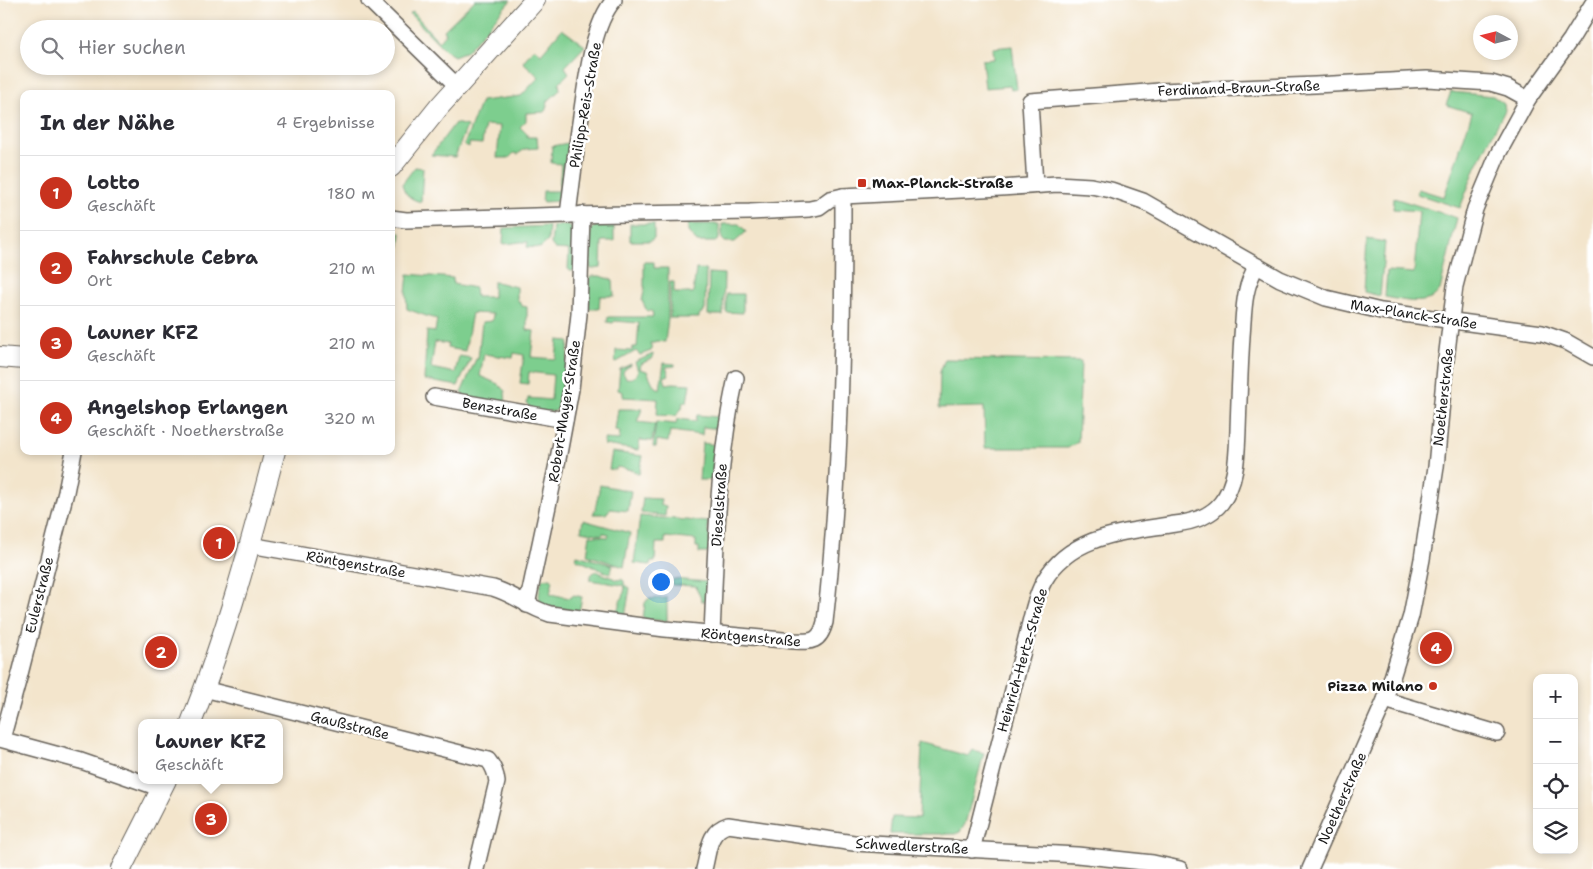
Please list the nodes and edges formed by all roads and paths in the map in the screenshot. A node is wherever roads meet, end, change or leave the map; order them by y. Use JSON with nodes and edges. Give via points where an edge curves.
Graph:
{"nodes":[{"id":1,"x":369,"y":0,"type":"edge"},
{"id":2,"x":535,"y":0,"type":"edge"},
{"id":3,"x":614,"y":0,"type":"edge"},
{"id":4,"x":1593,"y":3,"type":"edge"},
{"id":5,"x":389,"y":20,"type":"edge"},
{"id":6,"x":395,"y":25,"type":"edge"},
{"id":7,"x":457,"y":86,"type":"junction"},
{"id":8,"x":1528,"y":99,"type":"junction"},
{"id":9,"x":395,"y":162,"type":"edge"},
{"id":10,"x":1035,"y":185,"type":"junction"},
{"id":11,"x":843,"y":196,"type":"junction"},
{"id":12,"x":575,"y":214,"type":"junction"},
{"id":13,"x":395,"y":219,"type":"edge"},
{"id":14,"x":1257,"y":266,"type":"junction"},
{"id":15,"x":1451,"y":320,"type":"junction"},
{"id":16,"x":0,"y":356,"type":"edge"},
{"id":17,"x":1593,"y":357,"type":"edge"},
{"id":18,"x":20,"y":358,"type":"edge"},
{"id":19,"x":736,"y":378,"type":"dead end"},
{"id":20,"x":434,"y":397,"type":"dead end"},
{"id":21,"x":565,"y":420,"type":"junction"},
{"id":22,"x":73,"y":455,"type":"edge"},
{"id":23,"x":274,"y":455,"type":"edge"},
{"id":24,"x":250,"y":545,"type":"junction"},
{"id":25,"x":527,"y":605,"type":"junction"},
{"id":26,"x":712,"y":634,"type":"junction"},
{"id":27,"x":204,"y":689,"type":"junction"},
{"id":28,"x":1385,"y":700,"type":"junction"},
{"id":29,"x":193,"y":719,"type":"edge"},
{"id":30,"x":1497,"y":733,"type":"dead end"},
{"id":31,"x":1,"y":739,"type":"edge"},
{"id":32,"x":138,"y":777,"type":"edge"},
{"id":33,"x":164,"y":785,"type":"edge"},
{"id":34,"x":972,"y":850,"type":"junction"},
{"id":35,"x":121,"y":869,"type":"edge"},
{"id":36,"x":476,"y":869,"type":"edge"},
{"id":37,"x":704,"y":869,"type":"edge"},
{"id":38,"x":1180,"y":869,"type":"edge"},
{"id":39,"x":1310,"y":869,"type":"edge"}],
"edges":[{"from":1,"to":5,"type":"street"},
{"from":2,"to":7,"type":"street"},
{"from":3,"to":12,"type":"street","name":"Philipp-Reis-Straße","via":[[604,15],[590,60],[578,133]]},
{"from":4,"to":8,"type":"street","name":"Noetherstraße"},
{"from":6,"to":7,"type":"street"},
{"from":7,"to":9,"type":"street"},
{"from":8,"to":10,"type":"street","name":"Ferdinand-Braun-Straße","via":[[1491,83],[1427,79],[1160,91],[1030,101]]},
{"from":8,"to":15,"type":"street","name":"Noetherstraße","via":[[1498,154],[1475,210],[1455,286]]},
{"from":10,"to":11,"type":"street","name":"Max-Planck-Straße"},
{"from":10,"to":14,"type":"street","name":"Max-Planck-Straße","via":[[1076,184],[1128,195],[1158,208]]},
{"from":11,"to":12,"type":"street","name":"Max-Planck-Straße","via":[[830,199],[815,209]]},
{"from":11,"to":26,"type":"street","name":"Röntgenstraße","via":[[840,449],[823,628],[818,637],[809,641]]},
{"from":12,"to":13,"type":"street","name":"Max-Planck-Straße"},
{"from":12,"to":21,"type":"street","name":"Robert-Mayer-Straße","via":[[579,314]]},
{"from":14,"to":15,"type":"street","name":"Max-Planck-Straße","via":[[1300,288],[1344,303]]},
{"from":14,"to":34,"type":"street","name":"Heinrich-Hertz-Straße","via":[[1245,297],[1237,448],[1234,478],[1228,494],[1220,505],[1194,521],[1107,535],[1089,542],[1063,558],[1050,572],[1038,596],[1028,631]]},
{"from":15,"to":17,"type":"street","name":"Max-Planck-Straße","via":[[1550,335]]},
{"from":15,"to":28,"type":"street","name":"Noetherstraße","via":[[1436,467],[1422,560],[1410,616]]},
{"from":16,"to":18,"type":"street"},
{"from":19,"to":26,"type":"street","name":"Dieselstraße","via":[[720,479]]},
{"from":20,"to":21,"type":"street","name":"Benzstraße"},
{"from":21,"to":25,"type":"street","name":"Robert-Mayer-Straße"},
{"from":22,"to":31,"type":"street","name":"Eulerstraße"},
{"from":23,"to":24,"type":"street"},
{"from":24,"to":25,"type":"street","name":"Röntgenstraße","via":[[493,588]]},
{"from":24,"to":27,"type":"street"},
{"from":25,"to":26,"type":"street","name":"Röntgenstraße","via":[[550,614]]},
{"from":27,"to":29,"type":"street"},
{"from":27,"to":36,"type":"street","name":"Gaußstraße","via":[[488,760],[493,765],[497,782]]},
{"from":28,"to":30,"type":"street"},
{"from":28,"to":39,"type":"street","name":"Noetherstraße"},
{"from":31,"to":32,"type":"street"},
{"from":33,"to":35,"type":"street"},
{"from":34,"to":37,"type":"street","name":"Schwedlerstraße","via":[[854,843],[728,825],[718,829],[712,838]]},
{"from":34,"to":38,"type":"street","name":"Schwedlerstraße","via":[[1077,855]]}]}
